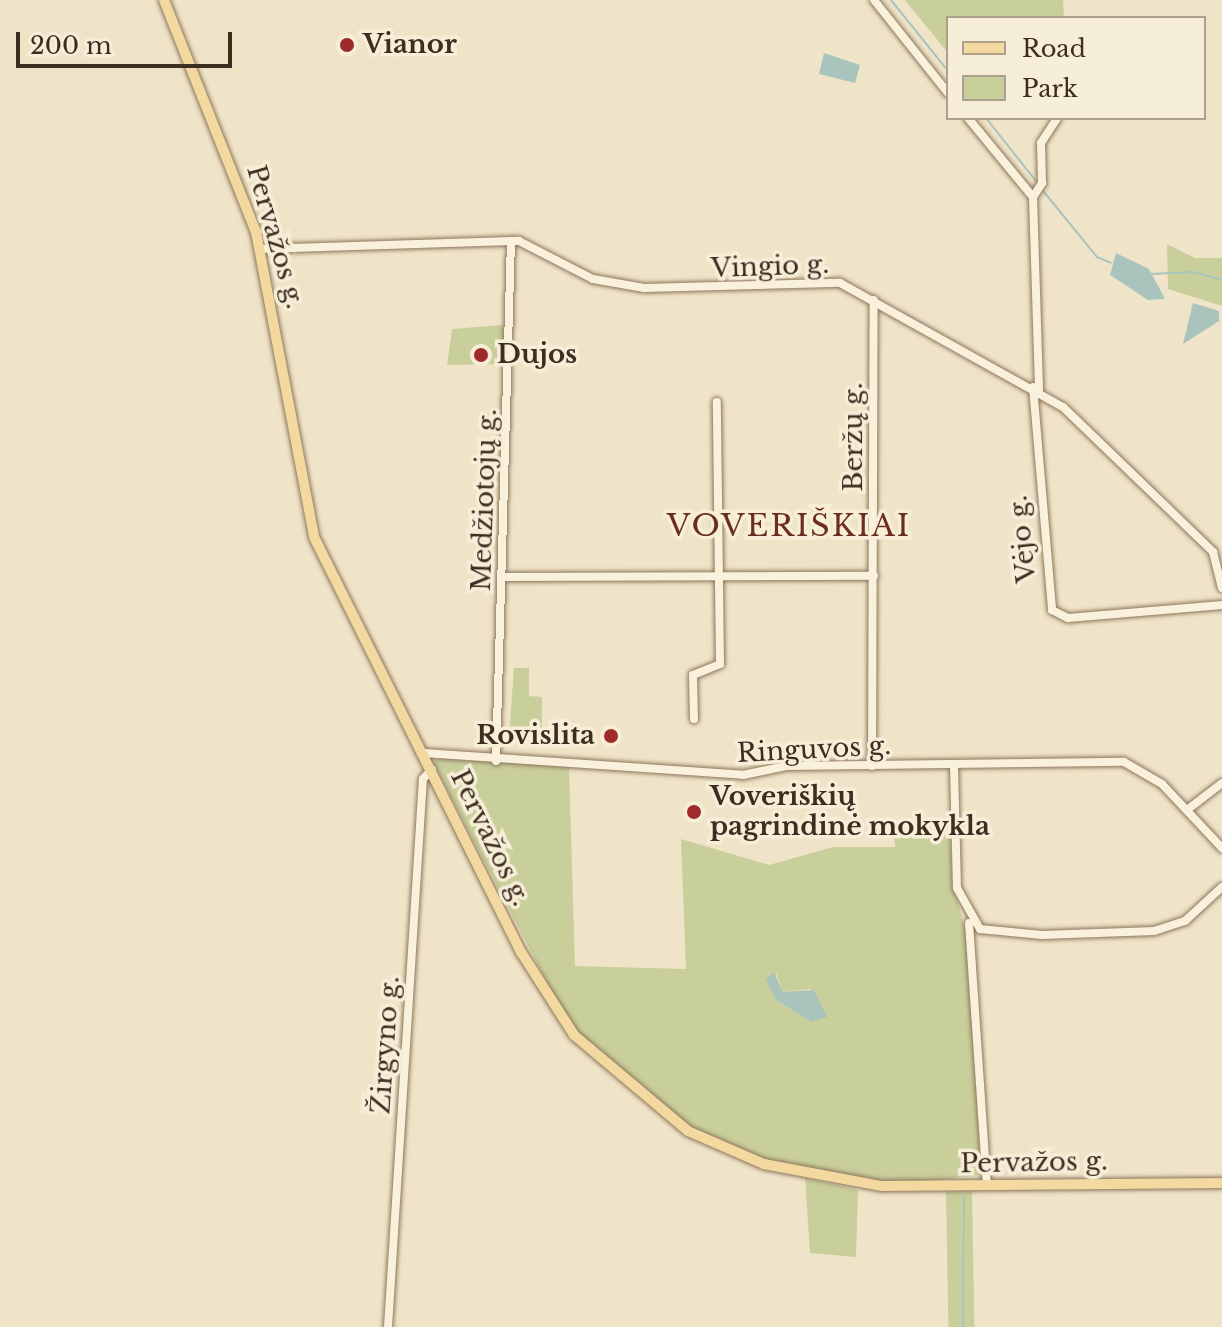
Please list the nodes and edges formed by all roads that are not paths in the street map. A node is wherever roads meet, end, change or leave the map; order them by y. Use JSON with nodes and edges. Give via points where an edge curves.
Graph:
{"nodes":[{"id":1,"x":164,"y":0,"type":"edge"},
{"id":2,"x":874,"y":0,"type":"edge"},
{"id":3,"x":946,"y":90,"type":"edge"},
{"id":4,"x":970,"y":120,"type":"edge"},
{"id":5,"x":1056,"y":120,"type":"edge"},
{"id":6,"x":1033,"y":197,"type":"junction"},
{"id":7,"x":511,"y":241,"type":"junction"},
{"id":8,"x":260,"y":249,"type":"junction"},
{"id":9,"x":874,"y":300,"type":"junction"},
{"id":10,"x":1036,"y":389,"type":"junction"},
{"id":11,"x":717,"y":402,"type":"dead end"},
{"id":12,"x":1218,"y":551,"type":"edge"},
{"id":13,"x":720,"y":576,"type":"junction"},
{"id":14,"x":874,"y":576,"type":"junction"},
{"id":15,"x":503,"y":577,"type":"junction"},
{"id":16,"x":1222,"y":588,"type":"edge"},
{"id":17,"x":1222,"y":605,"type":"edge"},
{"id":18,"x":694,"y":719,"type":"dead end"},
{"id":19,"x":424,"y":753,"type":"junction"},
{"id":20,"x":496,"y":761,"type":"junction"},
{"id":21,"x":872,"y":766,"type":"junction"},
{"id":22,"x":954,"y":766,"type":"junction"},
{"id":23,"x":432,"y":769,"type":"junction"},
{"id":24,"x":1222,"y":783,"type":"edge"},
{"id":25,"x":1187,"y":810,"type":"junction"},
{"id":26,"x":1222,"y":848,"type":"edge"},
{"id":27,"x":1222,"y":887,"type":"edge"},
{"id":28,"x":968,"y":919,"type":"junction"},
{"id":29,"x":987,"y":931,"type":"junction"},
{"id":30,"x":976,"y":941,"type":"junction"},
{"id":31,"x":1222,"y":1183,"type":"edge"},
{"id":32,"x":987,"y":1185,"type":"junction"},
{"id":33,"x":388,"y":1327,"type":"edge"}],
"edges":[{"from":1,"to":8,"type":"main road","name":"Pervažos g."},
{"from":2,"to":3,"type":"street"},
{"from":4,"to":6,"type":"street"},
{"from":5,"to":6,"type":"street","via":[[1041,143],[1042,183]]},
{"from":6,"to":10,"type":"street"},
{"from":7,"to":8,"type":"street","name":"Vingio g."},
{"from":7,"to":9,"type":"street","name":"Vingio g.","via":[[537,247],[593,279],[628,286],[678,290],[814,280]]},
{"from":7,"to":15,"type":"street","name":"Medžiotojų g."},
{"from":8,"to":19,"type":"main road","name":"Pervažos g.","via":[[314,537]]},
{"from":9,"to":10,"type":"street","name":"Vingio g."},
{"from":9,"to":14,"type":"street","name":"Beržų g."},
{"from":10,"to":12,"type":"street","name":"Vingio g."},
{"from":10,"to":17,"type":"street","name":"Vėjo g.","via":[[1052,610],[1068,618]]},
{"from":11,"to":13,"type":"street"},
{"from":12,"to":16,"type":"street","name":"Vingio g."},
{"from":13,"to":14,"type":"street"},
{"from":13,"to":15,"type":"street"},
{"from":13,"to":18,"type":"street","via":[[720,664],[693,675]]},
{"from":14,"to":21,"type":"street","name":"Beržų g."},
{"from":15,"to":20,"type":"street","name":"Medžiotojų g."},
{"from":19,"to":20,"type":"street","name":"Ringuvos g."},
{"from":19,"to":23,"type":"main road","name":"Pervažos g."},
{"from":20,"to":21,"type":"street","name":"Ringuvos g.","via":[[743,775],[780,767]]},
{"from":21,"to":22,"type":"street","name":"Ringuvos g."},
{"from":22,"to":25,"type":"street","name":"Ringuvos g.","via":[[1132,764]]},
{"from":22,"to":28,"type":"street","via":[[954,874]]},
{"from":23,"to":32,"type":"main road","name":"Pervažos g.","via":[[554,1008],[595,1057],[659,1111],[740,1157],[825,1178],[882,1186]]},
{"from":23,"to":33,"type":"street","name":"Žirgyno g.","via":[[423,779]]},
{"from":24,"to":25,"type":"street"},
{"from":25,"to":26,"type":"street","name":"Ringuvos g."},
{"from":27,"to":29,"type":"street","via":[[1185,921],[1154,931]]},
{"from":28,"to":29,"type":"street"},
{"from":28,"to":30,"type":"street"},
{"from":29,"to":30,"type":"street"},
{"from":30,"to":32,"type":"street"},
{"from":31,"to":32,"type":"main road","name":"Pervažos g."}]}
